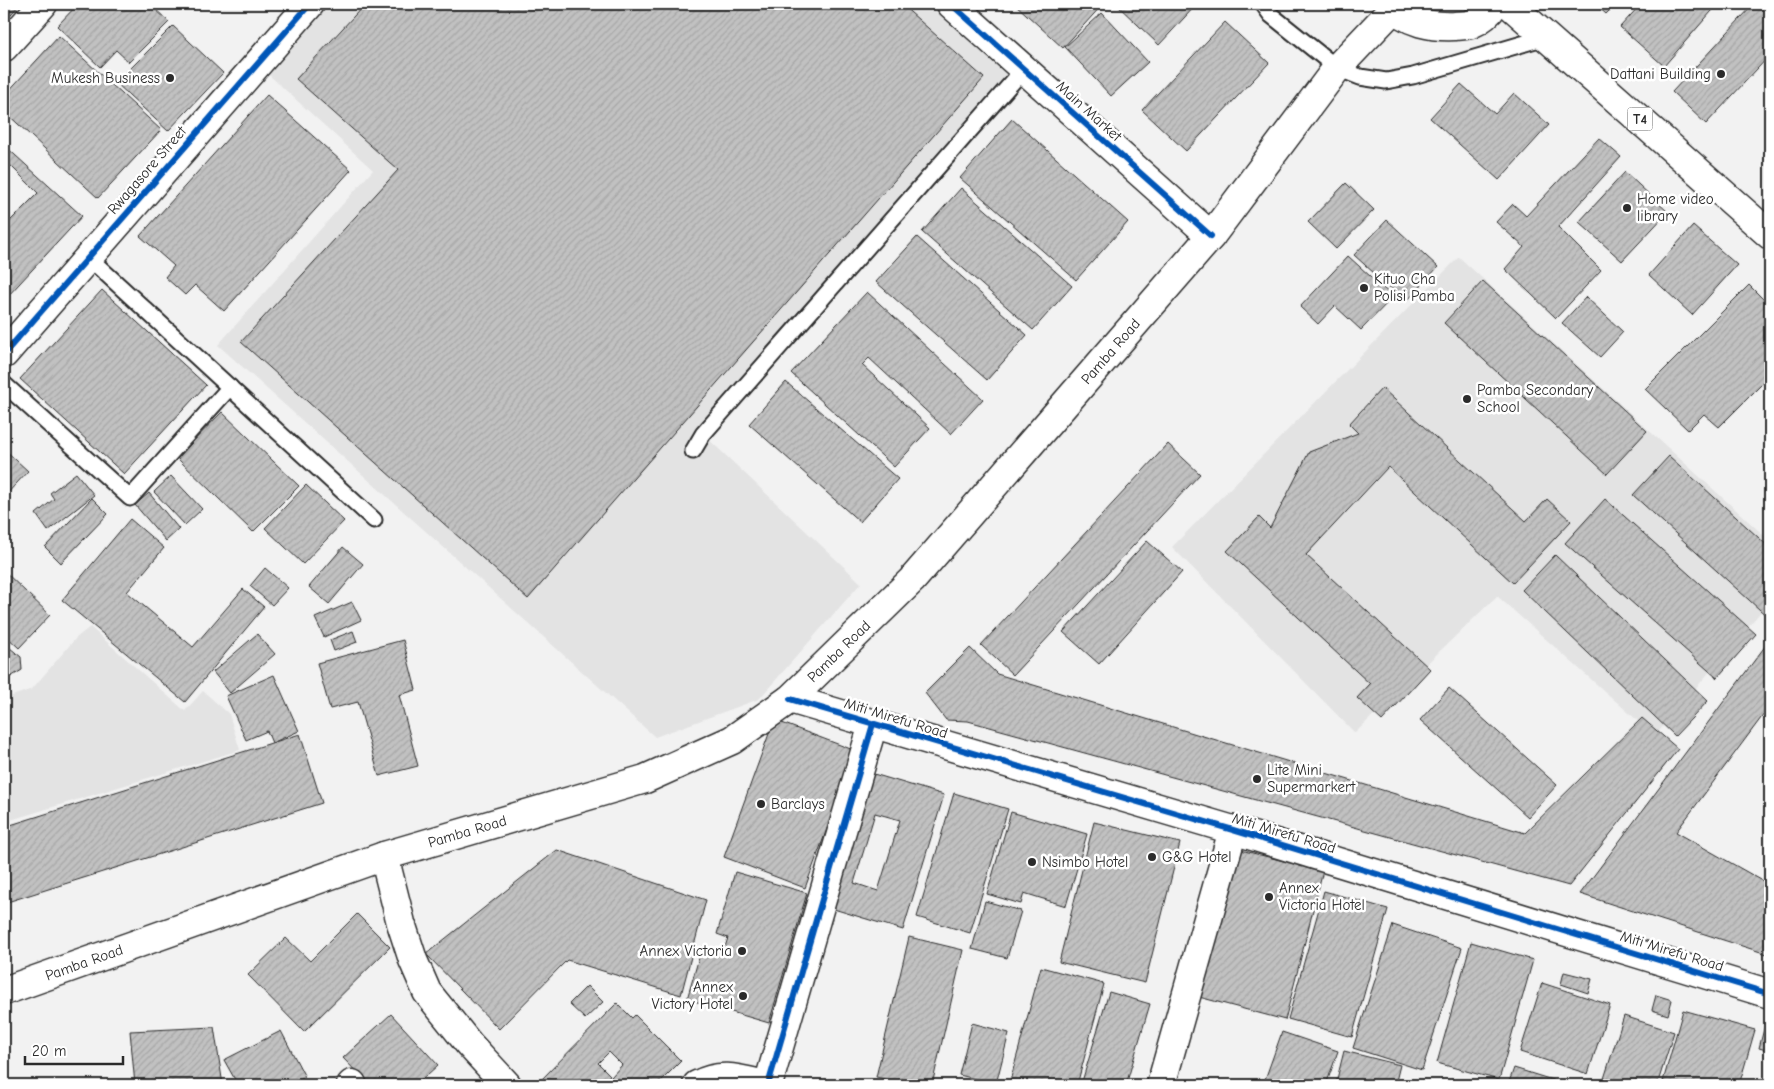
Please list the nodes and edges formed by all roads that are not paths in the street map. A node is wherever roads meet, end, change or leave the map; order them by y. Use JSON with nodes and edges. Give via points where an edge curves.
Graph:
{"nodes":[{"id":1,"x":42,"y":4,"type":"edge"},
{"id":2,"x":310,"y":4,"type":"edge"},
{"id":3,"x":950,"y":4,"type":"edge"},
{"id":4,"x":1263,"y":4,"type":"edge"},
{"id":5,"x":1494,"y":4,"type":"edge"},
{"id":6,"x":1509,"y":4,"type":"edge"},
{"id":7,"x":1392,"y":6,"type":"edge"},
{"id":8,"x":1546,"y":37,"type":"junction"},
{"id":9,"x":4,"y":47,"type":"edge"},
{"id":10,"x":1337,"y":68,"type":"junction"},
{"id":11,"x":1024,"y":69,"type":"junction"},
{"id":12,"x":1770,"y":235,"type":"edge"},
{"id":13,"x":1210,"y":236,"type":"junction"},
{"id":14,"x":88,"y":257,"type":"junction"},
{"id":15,"x":4,"y":354,"type":"edge"},
{"id":16,"x":4,"y":384,"type":"edge"},
{"id":17,"x":230,"y":387,"type":"junction"},
{"id":18,"x":693,"y":451,"type":"dead end"},
{"id":19,"x":374,"y":520,"type":"dead end"},
{"id":20,"x":790,"y":699,"type":"junction"},
{"id":21,"x":872,"y":724,"type":"junction"},
{"id":22,"x":1233,"y":830,"type":"junction"},
{"id":23,"x":384,"y":856,"type":"junction"},
{"id":24,"x":4,"y":991,"type":"edge"},
{"id":25,"x":1770,"y":994,"type":"edge"},
{"id":26,"x":507,"y":1085,"type":"edge"},
{"id":27,"x":697,"y":1085,"type":"edge"},
{"id":28,"x":766,"y":1085,"type":"edge"},
{"id":29,"x":1161,"y":1085,"type":"edge"}],
"edges":[{"from":1,"to":9,"type":"main road"},
{"from":2,"to":14,"type":"main road","name":"Rwagasore Street"},
{"from":3,"to":11,"type":"main road","name":"Main Market"},
{"from":4,"to":10,"type":"lane","via":[[1271,15]]},
{"from":5,"to":7,"type":"main road","via":[[1489,13],[1470,24],[1438,27],[1414,21]]},
{"from":6,"to":8,"type":"main road","number":"T4"},
{"from":7,"to":10,"type":"main road","name":"Pamba Road"},
{"from":8,"to":10,"type":"lane","via":[[1386,81]]},
{"from":8,"to":12,"type":"main road","number":"T4"},
{"from":10,"to":13,"type":"main road","name":"Pamba Road"},
{"from":11,"to":13,"type":"main road","name":"Main Market"},
{"from":11,"to":18,"type":"lane","via":[[703,434]]},
{"from":13,"to":20,"type":"main road","name":"Pamba Road","via":[[912,580]]},
{"from":14,"to":15,"type":"main road","name":"Rwagasore Street"},
{"from":14,"to":17,"type":"lane"},
{"from":16,"to":17,"type":"lane","via":[[130,498]]},
{"from":17,"to":19,"type":"lane"},
{"from":20,"to":21,"type":"main road","name":"Miti Mirefu Road"},
{"from":20,"to":23,"type":"main road","name":"Pamba Road","via":[[732,740],[645,780]]},
{"from":21,"to":22,"type":"main road","name":"Miti Mirefu Road"},
{"from":21,"to":28,"type":"main road"},
{"from":22,"to":25,"type":"main road","name":"Miti Mirefu Road"},
{"from":22,"to":29,"type":"main road"},
{"from":23,"to":24,"type":"main road","name":"Pamba Road"},
{"from":23,"to":26,"type":"main road","via":[[401,923],[427,992]]},
{"from":27,"to":28,"type":"main road","via":[[708,1079],[731,1076]]}]}
